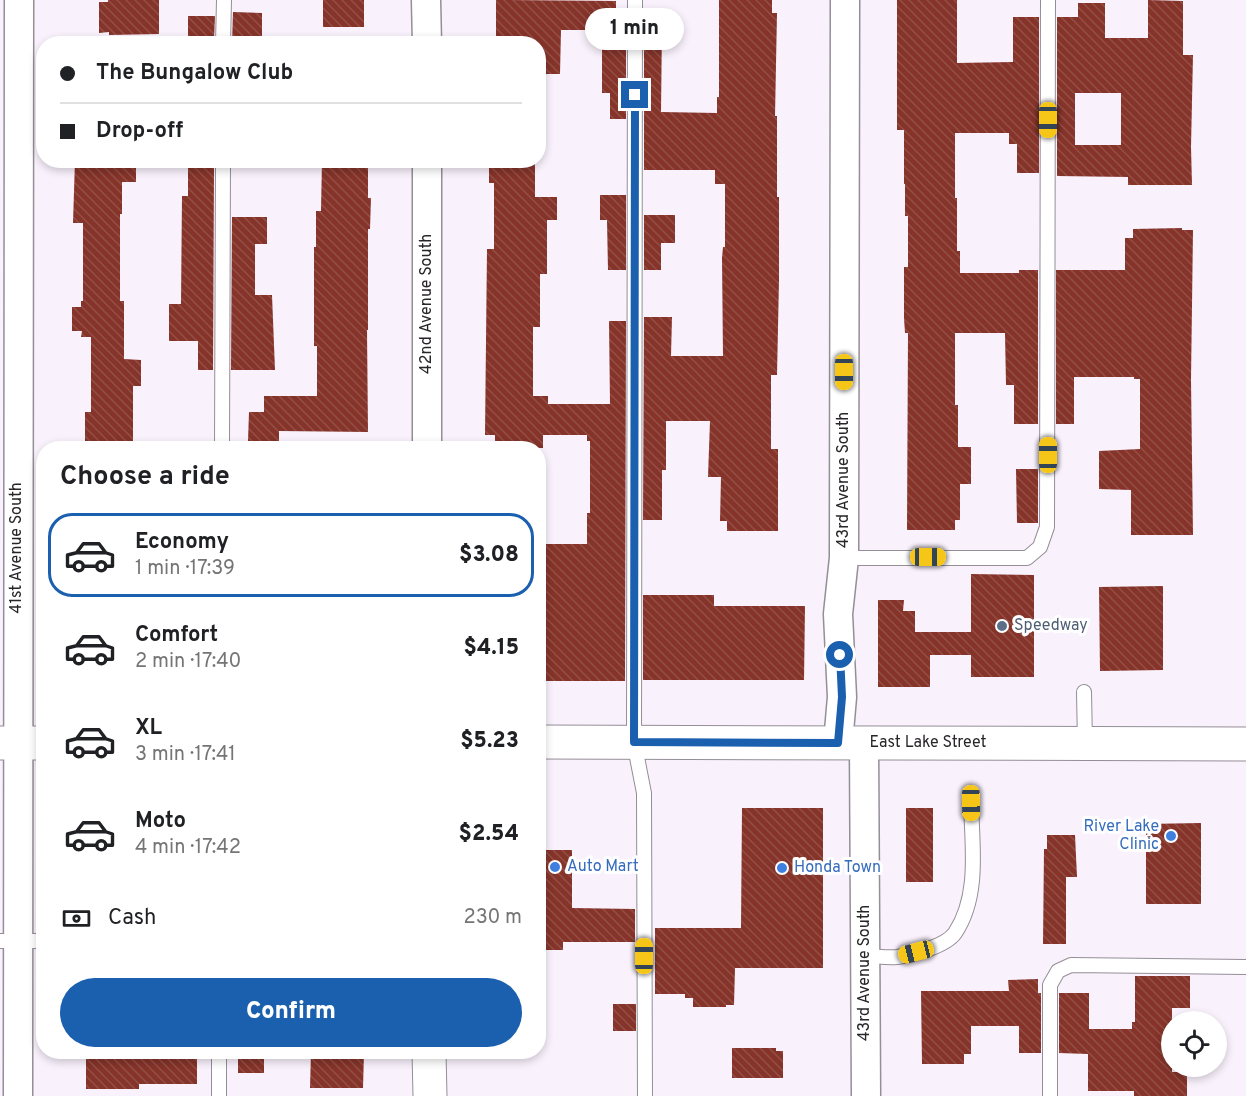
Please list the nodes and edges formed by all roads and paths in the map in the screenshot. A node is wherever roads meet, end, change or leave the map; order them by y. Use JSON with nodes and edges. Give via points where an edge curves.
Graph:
{"nodes":[{"id":1,"x":19,"y":0,"type":"edge"},
{"id":2,"x":224,"y":0,"type":"edge"},
{"id":3,"x":426,"y":0,"type":"edge"},
{"id":4,"x":635,"y":0,"type":"edge"},
{"id":5,"x":845,"y":0,"type":"edge"},
{"id":6,"x":1048,"y":0,"type":"edge"},
{"id":7,"x":224,"y":36,"type":"edge"},
{"id":8,"x":426,"y":36,"type":"edge"},
{"id":9,"x":223,"y":168,"type":"edge"},
{"id":10,"x":427,"y":168,"type":"edge"},
{"id":11,"x":222,"y":441,"type":"edge"},
{"id":12,"x":427,"y":441,"type":"edge"},
{"id":13,"x":844,"y":558,"type":"junction"},
{"id":14,"x":1084,"y":692,"type":"dead end"},
{"id":15,"x":546,"y":742,"type":"edge"},
{"id":16,"x":634,"y":742,"type":"junction"},
{"id":17,"x":20,"y":743,"type":"edge"},
{"id":18,"x":851,"y":743,"type":"junction"},
{"id":19,"x":1085,"y":743,"type":"junction"},
{"id":20,"x":1246,"y":744,"type":"edge"},
{"id":21,"x":971,"y":803,"type":"dead end"},
{"id":22,"x":20,"y":941,"type":"edge"},
{"id":23,"x":865,"y":956,"type":"junction"},
{"id":24,"x":1246,"y":967,"type":"edge"},
{"id":25,"x":219,"y":1059,"type":"edge"},
{"id":26,"x":429,"y":1059,"type":"edge"},
{"id":27,"x":18,"y":1096,"type":"edge"},
{"id":28,"x":219,"y":1096,"type":"edge"},
{"id":29,"x":430,"y":1096,"type":"edge"},
{"id":30,"x":645,"y":1096,"type":"edge"},
{"id":31,"x":866,"y":1096,"type":"edge"},
{"id":32,"x":1050,"y":1096,"type":"edge"}],
"edges":[{"from":1,"to":17,"type":"street","name":"41st Avenue South"},
{"from":2,"to":7,"type":"lane"},
{"from":3,"to":8,"type":"street"},
{"from":4,"to":16,"type":"lane"},
{"from":5,"to":13,"type":"street","name":"43rd Avenue South"},
{"from":6,"to":13,"type":"lane","via":[[1047,527],[1040,547],[1027,558]]},
{"from":9,"to":11,"type":"lane"},
{"from":10,"to":12,"type":"street","name":"42nd Avenue South"},
{"from":13,"to":18,"type":"street","name":"43rd Avenue South","via":[[838,614],[842,697]]},
{"from":14,"to":19,"type":"lane"},
{"from":15,"to":16,"type":"main road","name":"East Lake Street"},
{"from":16,"to":18,"type":"main road","name":"East Lake Street"},
{"from":16,"to":30,"type":"lane","via":[[644,793]]},
{"from":17,"to":22,"type":"street","name":"41st Avenue South"},
{"from":18,"to":19,"type":"main road","name":"East Lake Street"},
{"from":18,"to":23,"type":"street","name":"43rd Avenue South"},
{"from":19,"to":20,"type":"main road","name":"East Lake Street"},
{"from":21,"to":23,"type":"lane","via":[[972,879],[967,908],[954,935],[935,948],[897,957]]},
{"from":22,"to":27,"type":"street","name":"41st Avenue South"},
{"from":23,"to":31,"type":"street","name":"43rd Avenue South"},
{"from":24,"to":32,"type":"lane","via":[[1071,965],[1058,971],[1050,985]]},
{"from":25,"to":28,"type":"lane"},
{"from":26,"to":29,"type":"main road"}]}
